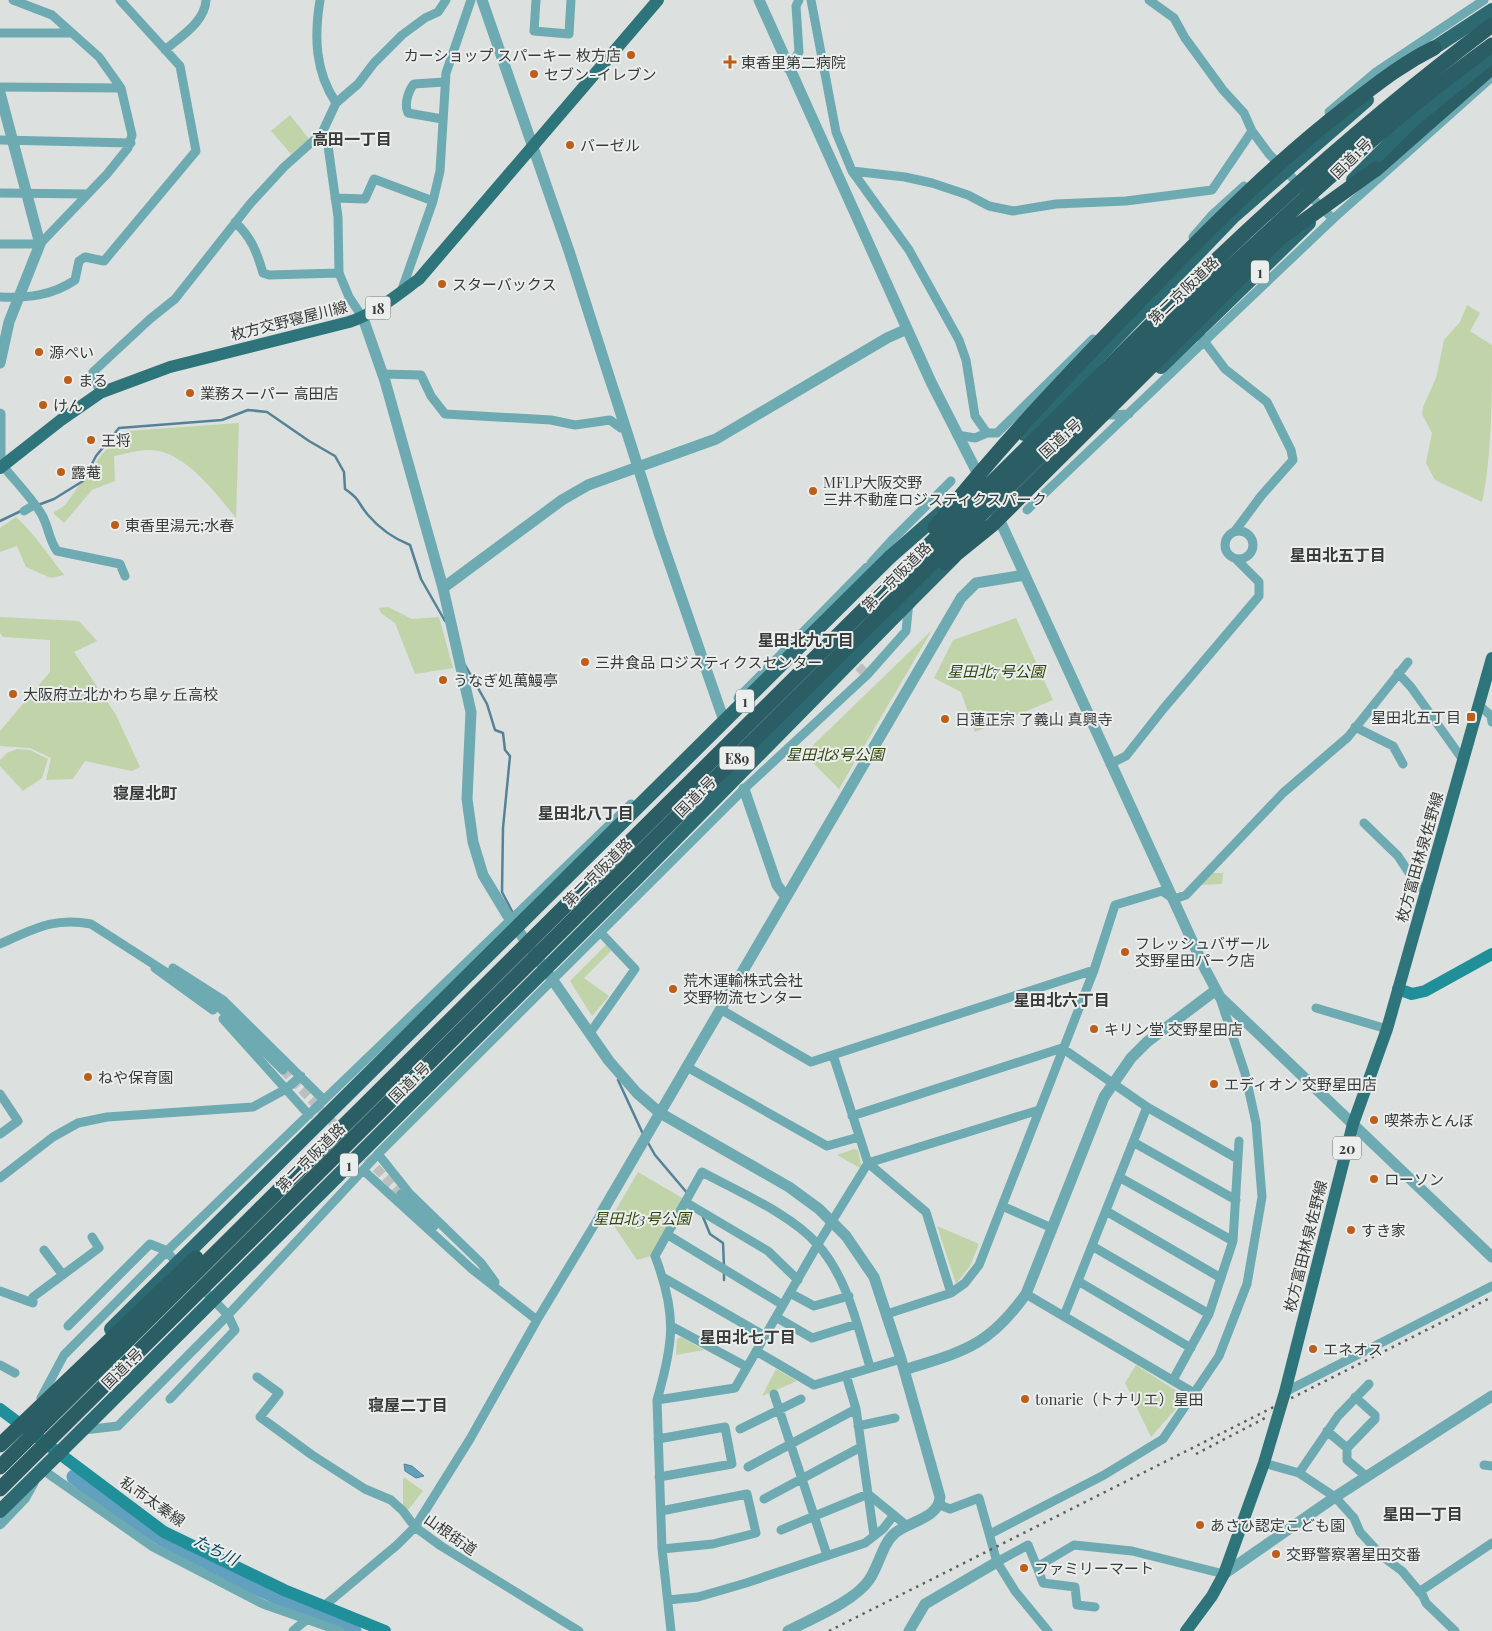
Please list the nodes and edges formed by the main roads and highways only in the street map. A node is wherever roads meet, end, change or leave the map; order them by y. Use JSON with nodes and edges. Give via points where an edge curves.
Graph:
{"nodes":[{"id":1,"x":658,"y":0,"type":"edge"},
{"id":2,"x":1492,"y":10,"type":"edge"},
{"id":3,"x":1492,"y":25,"type":"edge"},
{"id":4,"x":1492,"y":45,"type":"edge"},
{"id":5,"x":1434,"y":48,"type":"junction"},
{"id":6,"x":1492,"y":56,"type":"edge"},
{"id":7,"x":1492,"y":67,"type":"edge"},
{"id":8,"x":2,"y":467,"type":"edge"},
{"id":9,"x":890,"y":584,"type":"junction"},
{"id":10,"x":906,"y":598,"type":"junction"},
{"id":11,"x":1492,"y":658,"type":"edge"},
{"id":12,"x":1492,"y":954,"type":"edge"},
{"id":13,"x":1398,"y":989,"type":"junction"},
{"id":14,"x":352,"y":1117,"type":"junction"},
{"id":15,"x":365,"y":1127,"type":"junction"},
{"id":16,"x":0,"y":1409,"type":"edge"},
{"id":17,"x":17,"y":1422,"type":"junction"},
{"id":18,"x":0,"y":1438,"type":"edge"},
{"id":19,"x":0,"y":1445,"type":"edge"},
{"id":20,"x":59,"y":1453,"type":"junction"},
{"id":21,"x":0,"y":1467,"type":"edge"},
{"id":22,"x":0,"y":1490,"type":"edge"},
{"id":23,"x":0,"y":1498,"type":"edge"},
{"id":24,"x":0,"y":1511,"type":"edge"},
{"id":25,"x":385,"y":1631,"type":"edge"},
{"id":26,"x":1186,"y":1631,"type":"edge"}],
"edges":[{"from":1,"to":8,"type":"main road","name":"枚方交野寝屋川線","number":"18","via":[[418,279],[401,292],[363,318],[170,367],[100,393]]},
{"from":2,"to":5,"type":"highway","name":"国道1号","number":"1"},
{"from":3,"to":9,"type":"highway","name":"第二京阪道路","number":"E89","bridge":true,"via":[[1426,75],[1289,191]]},
{"from":4,"to":10,"type":"highway","name":"第二京阪道路","number":"E89","bridge":true,"via":[[1443,80],[1298,204],[1212,285]]},
{"from":5,"to":9,"type":"highway","bridge":true,"via":[[1404,63],[1312,134],[1211,227],[1049,395],[970,483]]},
{"from":5,"to":17,"type":"highway","name":"国道1号","number":"1","bridge":true,"via":[[1373,94],[1234,216],[980,478],[890,557]]},
{"from":6,"to":10,"type":"highway","name":"国道1号","number":"1","bridge":true,"via":[[1413,120],[1110,415]]},
{"from":7,"to":10,"type":"highway","bridge":true,"via":[[1376,169],[1280,238],[992,525]]},
{"from":9,"to":14,"type":"highway","name":"第二京阪道路","number":"E89","bridge":true},
{"from":10,"to":15,"type":"highway","name":"第二京阪道路","number":"E89","bridge":true},
{"from":10,"to":20,"type":"highway","name":"国道1号","number":"1","bridge":true,"via":[[596,918]]},
{"from":11,"to":13,"type":"main road","name":"枚方富田林泉佐野線","number":"20"},
{"from":12,"to":13,"type":"main road","via":[[1425,991],[1412,994]]},
{"from":13,"to":26,"type":"main road","name":"枚方富田林泉佐野線","number":"20","via":[[1353,1124],[1264,1463],[1224,1574]]},
{"from":14,"to":19,"type":"highway","bridge":true,"via":[[263,1194]]},
{"from":14,"to":21,"type":"highway","name":"第二京阪道路","number":"E89","bridge":true},
{"from":15,"to":22,"type":"highway","name":"第二京阪道路","number":"E89","bridge":true},
{"from":15,"to":23,"type":"highway","bridge":true,"via":[[303,1203]]},
{"from":16,"to":17,"type":"main road","name":"私市太秦線"},
{"from":17,"to":18,"type":"highway","name":"国道1号","number":"1"},
{"from":17,"to":20,"type":"main road","name":"私市太秦線"},
{"from":20,"to":24,"type":"highway","name":"国道1号","number":"1"},
{"from":20,"to":25,"type":"main road","name":"私市太秦線","via":[[164,1532],[260,1579]]}]}
